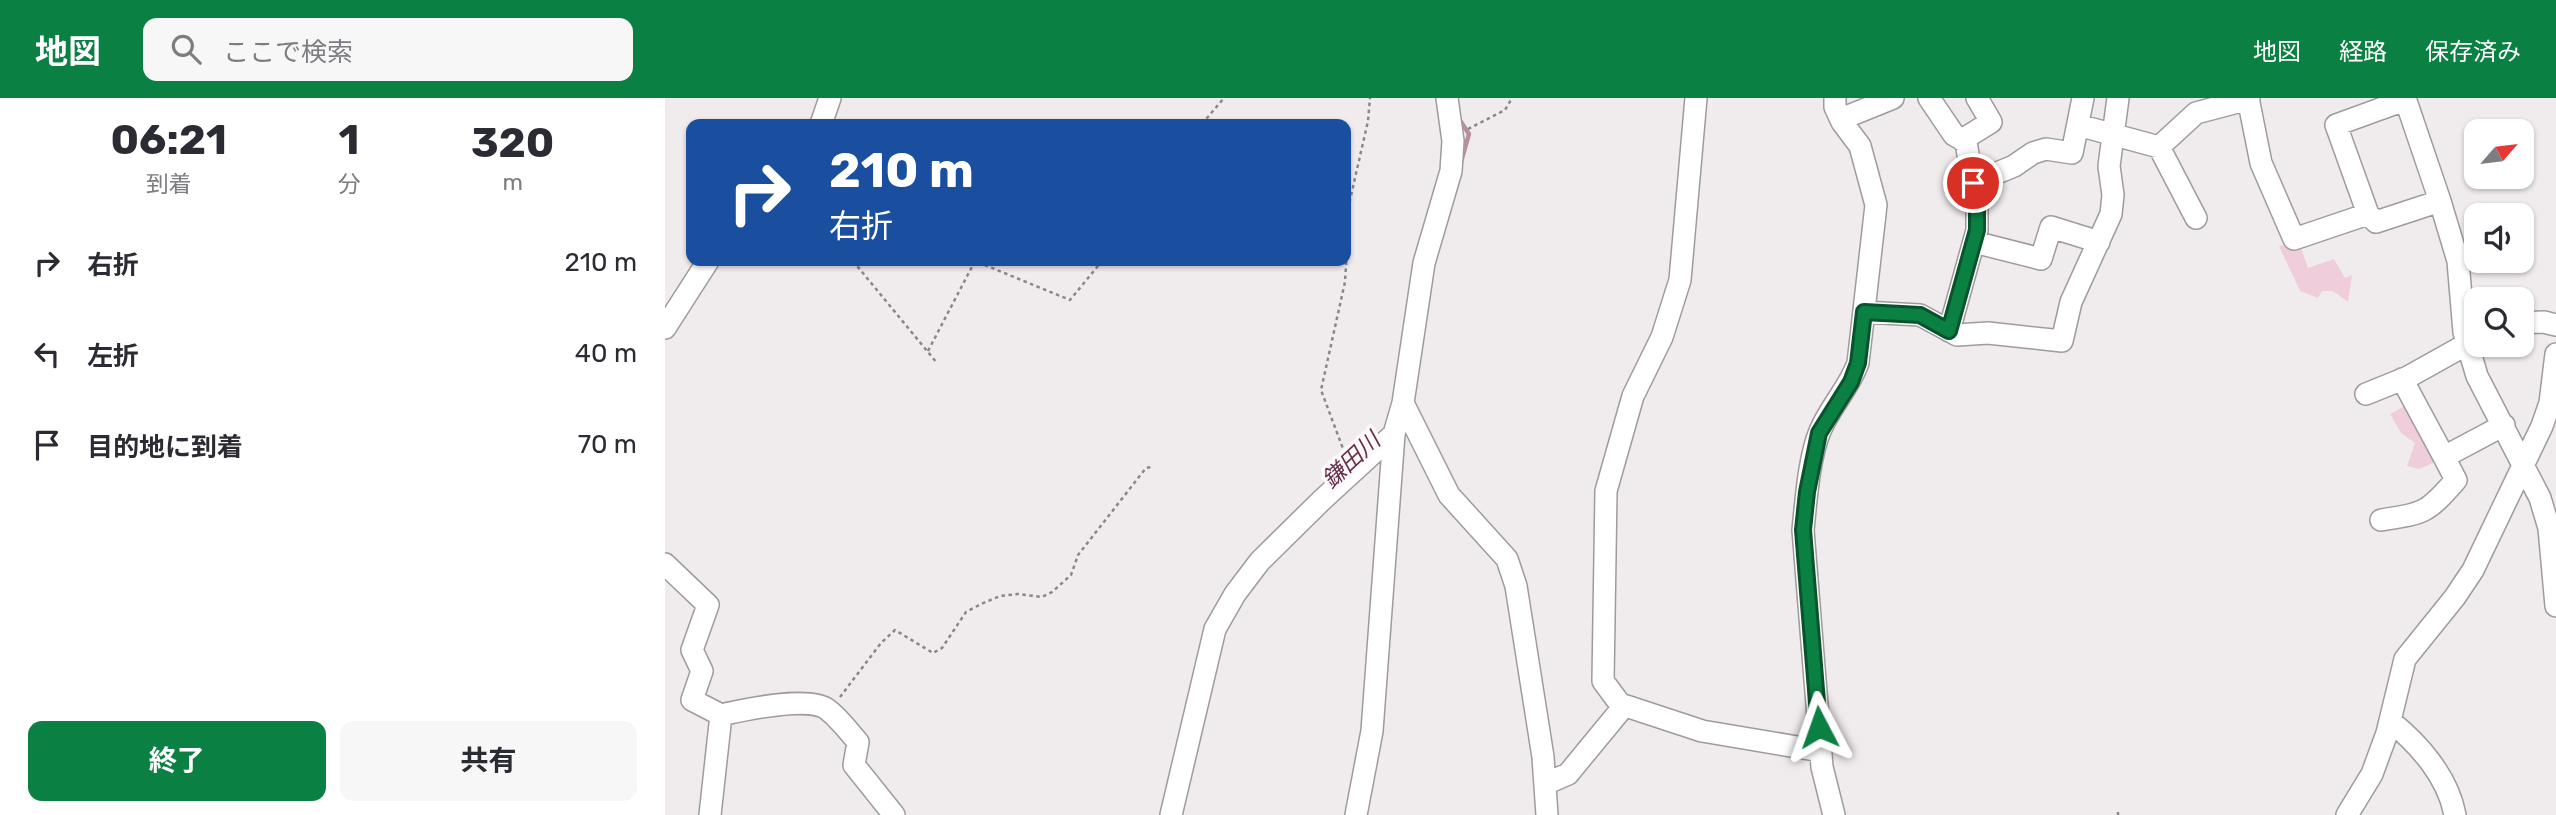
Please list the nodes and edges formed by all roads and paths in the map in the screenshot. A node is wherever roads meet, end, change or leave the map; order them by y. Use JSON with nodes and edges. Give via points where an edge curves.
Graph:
{"nodes":[{"id":1,"x":830,"y":98,"type":"edge"},
{"id":2,"x":1224,"y":98,"type":"edge"},
{"id":3,"x":1370,"y":98,"type":"edge"},
{"id":4,"x":1447,"y":98,"type":"edge"},
{"id":5,"x":1512,"y":98,"type":"edge"},
{"id":6,"x":1696,"y":98,"type":"edge"},
{"id":7,"x":1835,"y":98,"type":"edge"},
{"id":8,"x":1893,"y":98,"type":"edge"},
{"id":9,"x":1929,"y":98,"type":"edge"},
{"id":10,"x":1977,"y":98,"type":"edge"},
{"id":11,"x":2083,"y":98,"type":"edge"},
{"id":12,"x":2118,"y":98,"type":"edge"},
{"id":13,"x":2249,"y":98,"type":"edge"},
{"id":14,"x":2405,"y":99,"type":"edge"},
{"id":15,"x":823,"y":119,"type":"edge"},
{"id":16,"x":1206,"y":119,"type":"edge"},
{"id":17,"x":1841,"y":119,"type":"junction"},
{"id":18,"x":2078,"y":125,"type":"junction"},
{"id":19,"x":2114,"y":136,"type":"junction"},
{"id":20,"x":1452,"y":137,"type":"junction"},
{"id":21,"x":1962,"y":140,"type":"junction"},
{"id":22,"x":2159,"y":147,"type":"junction"},
{"id":23,"x":1973,"y":183,"type":"junction"},
{"id":24,"x":1351,"y":196,"type":"edge"},
{"id":25,"x":2440,"y":201,"type":"junction"},
{"id":26,"x":2368,"y":214,"type":"junction"},
{"id":27,"x":2196,"y":218,"type":"dead end"},
{"id":28,"x":1974,"y":242,"type":"junction"},
{"id":29,"x":2099,"y":242,"type":"junction"},
{"id":30,"x":705,"y":266,"type":"edge"},
{"id":31,"x":857,"y":266,"type":"edge"},
{"id":32,"x":972,"y":266,"type":"edge"},
{"id":33,"x":987,"y":266,"type":"edge"},
{"id":34,"x":1098,"y":266,"type":"edge"},
{"id":35,"x":1346,"y":266,"type":"edge"},
{"id":36,"x":1864,"y":312,"type":"junction"},
{"id":37,"x":2534,"y":322,"type":"edge"},
{"id":38,"x":2556,"y":325,"type":"edge"},
{"id":39,"x":665,"y":328,"type":"edge"},
{"id":40,"x":1949,"y":331,"type":"junction"},
{"id":41,"x":2464,"y":332,"type":"edge"},
{"id":42,"x":2464,"y":345,"type":"edge"},
{"id":43,"x":928,"y":351,"type":"junction"},
{"id":44,"x":2556,"y":354,"type":"edge"},
{"id":45,"x":2474,"y":357,"type":"edge"},
{"id":46,"x":937,"y":363,"type":"dead end"},
{"id":47,"x":2402,"y":379,"type":"junction"},
{"id":48,"x":2366,"y":394,"type":"dead end"},
{"id":49,"x":1403,"y":403,"type":"junction"},
{"id":50,"x":2504,"y":425,"type":"junction"},
{"id":51,"x":1394,"y":434,"type":"junction"},
{"id":52,"x":2444,"y":457,"type":"junction"},
{"id":53,"x":2524,"y":463,"type":"junction"},
{"id":54,"x":1152,"y":467,"type":"dead end"},
{"id":55,"x":1349,"y":475,"type":"junction"},
{"id":56,"x":2540,"y":498,"type":"junction"},
{"id":57,"x":2381,"y":520,"type":"dead end"},
{"id":58,"x":2556,"y":521,"type":"edge"},
{"id":59,"x":665,"y":564,"type":"edge"},
{"id":60,"x":2556,"y":606,"type":"edge"},
{"id":61,"x":1624,"y":706,"type":"junction"},
{"id":62,"x":827,"y":708,"type":"junction"},
{"id":63,"x":721,"y":715,"type":"junction"},
{"id":64,"x":2390,"y":721,"type":"junction"},
{"id":65,"x":1821,"y":751,"type":"junction"},
{"id":66,"x":1545,"y":784,"type":"junction"},
{"id":67,"x":711,"y":815,"type":"edge"},
{"id":68,"x":894,"y":815,"type":"edge"},
{"id":69,"x":1171,"y":815,"type":"edge"},
{"id":70,"x":1356,"y":815,"type":"edge"},
{"id":71,"x":1548,"y":815,"type":"edge"},
{"id":72,"x":1834,"y":815,"type":"edge"},
{"id":73,"x":2347,"y":815,"type":"edge"},
{"id":74,"x":2455,"y":815,"type":"edge"}],
"edges":[{"from":1,"to":15,"type":"street"},
{"from":2,"to":16,"type":"path"},
{"from":3,"to":24,"type":"path"},
{"from":4,"to":20,"type":"street"},
{"from":5,"to":20,"type":"path","via":[[1505,110]]},
{"from":6,"to":61,"type":"street","via":[[1680,280],[1662,337],[1633,396],[1606,491],[1603,681]]},
{"from":7,"to":17,"type":"street"},
{"from":8,"to":17,"type":"street"},
{"from":9,"to":21,"type":"street"},
{"from":10,"to":21,"type":"street","via":[[1991,122]]},
{"from":11,"to":18,"type":"street"},
{"from":12,"to":19,"type":"street"},
{"from":13,"to":22,"type":"street","via":[[2196,113]]},
{"from":13,"to":26,"type":"street","via":[[2261,163],[2294,239]]},
{"from":14,"to":25,"type":"street"},
{"from":14,"to":26,"type":"street","via":[[2336,125]]},
{"from":17,"to":36,"type":"street","via":[[1860,146],[1876,205]]},
{"from":18,"to":19,"type":"street"},
{"from":18,"to":23,"type":"street","via":[[2072,153],[2046,149]]},
{"from":19,"to":22,"type":"street"},
{"from":19,"to":29,"type":"street","via":[[2109,166],[2111,214]]},
{"from":20,"to":49,"type":"street","via":[[1451,171],[1424,263]]},
{"from":21,"to":23,"type":"street"},
{"from":22,"to":27,"type":"street"},
{"from":23,"to":28,"type":"street","via":[[1977,210]]},
{"from":25,"to":26,"type":"street","via":[[2376,222]]},
{"from":25,"to":41,"type":"street","via":[[2458,261]]},
{"from":28,"to":29,"type":"street","via":[[2041,259],[2051,227]]},
{"from":28,"to":40,"type":"street"},
{"from":29,"to":40,"type":"street","via":[[2071,302],[2062,341]]},
{"from":30,"to":39,"type":"street"},
{"from":31,"to":43,"type":"path"},
{"from":32,"to":43,"type":"path"},
{"from":33,"to":34,"type":"path","via":[[1070,300]]},
{"from":35,"to":55,"type":"path","via":[[1321,390],[1344,448]]},
{"from":36,"to":40,"type":"street","via":[[1920,315]]},
{"from":36,"to":65,"type":"street","via":[[1851,382],[1819,433],[1803,530]]},
{"from":37,"to":38,"type":"street"},
{"from":42,"to":47,"type":"street"},
{"from":43,"to":46,"type":"path"},
{"from":44,"to":53,"type":"street","via":[[2550,403]]},
{"from":45,"to":50,"type":"street","via":[[2477,376]]},
{"from":47,"to":48,"type":"street"},
{"from":47,"to":52,"type":"street"},
{"from":49,"to":51,"type":"street"},
{"from":49,"to":66,"type":"street","via":[[1449,495],[1507,559],[1516,586]]},
{"from":50,"to":52,"type":"street"},
{"from":50,"to":53,"type":"street"},
{"from":51,"to":55,"type":"street"},
{"from":51,"to":70,"type":"street","via":[[1372,731]]},
{"from":52,"to":57,"type":"street","via":[[2456,480],[2431,508]]},
{"from":53,"to":56,"type":"street"},
{"from":53,"to":64,"type":"street","via":[[2473,570],[2405,659]]},
{"from":54,"to":62,"type":"path","via":[[1146,468],[1078,555],[1071,575],[1052,593],[1000,596],[981,604],[967,612],[942,648],[933,653],[895,630],[889,633],[841,697]]},
{"from":55,"to":69,"type":"street","via":[[1261,561],[1224,610],[1215,629]]},
{"from":56,"to":58,"type":"street"},
{"from":56,"to":60,"type":"street","via":[[2549,528]]},
{"from":59,"to":63,"type":"street","via":[[708,605],[691,650],[702,671],[692,700]]},
{"from":61,"to":65,"type":"street","via":[[1702,731]]},
{"from":61,"to":66,"type":"street","via":[[1568,774]]},
{"from":62,"to":63,"type":"street","via":[[766,705]]},
{"from":62,"to":68,"type":"street","via":[[858,742],[854,765]]},
{"from":63,"to":67,"type":"street"},
{"from":64,"to":73,"type":"street","via":[[2372,774]]},
{"from":64,"to":74,"type":"street","via":[[2414,741],[2430,763]]},
{"from":65,"to":72,"type":"street"},
{"from":66,"to":71,"type":"street"}]}
